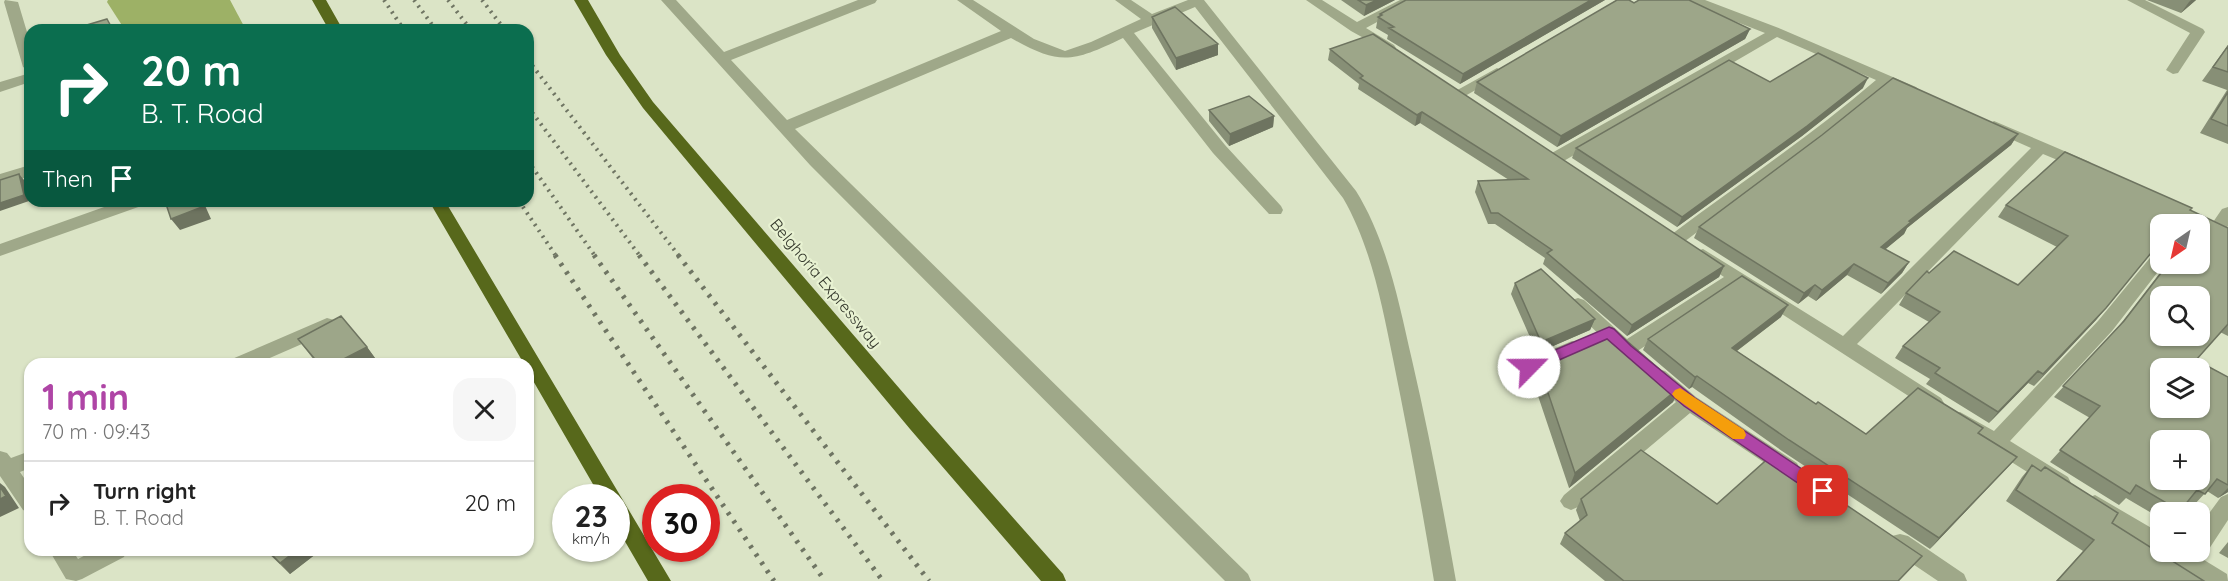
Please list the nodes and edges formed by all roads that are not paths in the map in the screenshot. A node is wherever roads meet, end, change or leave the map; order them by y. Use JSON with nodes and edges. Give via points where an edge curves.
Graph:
{"nodes":[{"id":1,"x":319,"y":0,"type":"edge"},
{"id":2,"x":581,"y":0,"type":"edge"},
{"id":3,"x":668,"y":0,"type":"edge"},
{"id":4,"x":870,"y":0,"type":"edge"},
{"id":5,"x":964,"y":0,"type":"edge"},
{"id":6,"x":1122,"y":0,"type":"edge"},
{"id":7,"x":1198,"y":0,"type":"edge"},
{"id":8,"x":1313,"y":0,"type":"edge"},
{"id":9,"x":1411,"y":0,"type":"edge"},
{"id":10,"x":1693,"y":0,"type":"edge"},
{"id":11,"x":2133,"y":0,"type":"edge"},
{"id":12,"x":10,"y":3,"type":"edge"},
{"id":13,"x":1151,"y":18,"type":"junction"},
{"id":14,"x":333,"y":24,"type":"edge"},
{"id":15,"x":1356,"y":28,"type":"junction"},
{"id":16,"x":1012,"y":32,"type":"junction"},
{"id":17,"x":1125,"y":32,"type":"junction"},
{"id":18,"x":1776,"y":32,"type":"junction"},
{"id":19,"x":24,"y":48,"type":"edge"},
{"id":20,"x":723,"y":58,"type":"junction"},
{"id":21,"x":1403,"y":58,"type":"edge"},
{"id":22,"x":1510,"y":64,"type":"edge"},
{"id":23,"x":2173,"y":70,"type":"dead end"},
{"id":24,"x":24,"y":79,"type":"edge"},
{"id":25,"x":1886,"y":79,"type":"junction"},
{"id":26,"x":0,"y":87,"type":"edge"},
{"id":27,"x":1927,"y":97,"type":"edge"},
{"id":28,"x":1479,"y":106,"type":"edge"},
{"id":29,"x":1979,"y":120,"type":"edge"},
{"id":30,"x":785,"y":127,"type":"junction"},
{"id":31,"x":1536,"y":145,"type":"edge"},
{"id":32,"x":2041,"y":147,"type":"junction"},
{"id":33,"x":1556,"y":158,"type":"junction"},
{"id":34,"x":1575,"y":170,"type":"edge"},
{"id":35,"x":24,"y":172,"type":"edge"},
{"id":36,"x":2096,"y":172,"type":"edge"},
{"id":37,"x":0,"y":180,"type":"edge"},
{"id":38,"x":121,"y":207,"type":"edge"},
{"id":39,"x":441,"y":207,"type":"edge"},
{"id":40,"x":1275,"y":210,"type":"dead end"},
{"id":41,"x":1659,"y":226,"type":"edge"},
{"id":42,"x":1678,"y":238,"type":"junction"},
{"id":43,"x":0,"y":250,"type":"edge"},
{"id":44,"x":2150,"y":270,"type":"edge"},
{"id":45,"x":1736,"y":277,"type":"junction"},
{"id":46,"x":1566,"y":294,"type":"edge"},
{"id":47,"x":336,"y":321,"type":"edge"},
{"id":48,"x":1609,"y":332,"type":"junction"},
{"id":49,"x":1844,"y":346,"type":"junction"},
{"id":50,"x":1626,"y":350,"type":"junction"},
{"id":51,"x":253,"y":358,"type":"edge"},
{"id":52,"x":530,"y":358,"type":"edge"},
{"id":53,"x":534,"y":366,"type":"edge"},
{"id":54,"x":1529,"y":367,"type":"dead end"},
{"id":55,"x":1689,"y":402,"type":"junction"},
{"id":56,"x":1996,"y":443,"type":"junction"},
{"id":57,"x":24,"y":460,"type":"edge"},
{"id":58,"x":4,"y":464,"type":"edge"},
{"id":59,"x":1808,"y":482,"type":"edge"},
{"id":60,"x":604,"y":484,"type":"edge"},
{"id":61,"x":24,"y":495,"type":"edge"},
{"id":62,"x":1571,"y":501,"type":"dead end"},
{"id":63,"x":2228,"y":503,"type":"edge"},
{"id":64,"x":2210,"y":525,"type":"edge"},
{"id":65,"x":630,"y":530,"type":"edge"},
{"id":66,"x":1888,"y":534,"type":"edge"},
{"id":67,"x":2150,"y":538,"type":"edge"},
{"id":68,"x":64,"y":556,"type":"edge"},
{"id":69,"x":107,"y":556,"type":"edge"},
{"id":70,"x":2199,"y":562,"type":"edge"},
{"id":71,"x":1932,"y":574,"type":"edge"},
{"id":72,"x":77,"y":576,"type":"edge"},
{"id":73,"x":660,"y":581,"type":"edge"},
{"id":74,"x":1055,"y":581,"type":"edge"},
{"id":75,"x":1239,"y":581,"type":"edge"},
{"id":76,"x":1445,"y":581,"type":"edge"},
{"id":77,"x":1956,"y":581,"type":"edge"},
{"id":78,"x":2219,"y":581,"type":"edge"}],
"edges":[{"from":1,"to":14,"type":"highway"},
{"from":2,"to":74,"type":"highway","name":"Belghoria Expressway","via":[[648,105]]},
{"from":3,"to":20,"type":"street"},
{"from":4,"to":20,"type":"street"},
{"from":5,"to":16,"type":"street"},
{"from":6,"to":13,"type":"street"},
{"from":7,"to":13,"type":"street"},
{"from":7,"to":76,"type":"street","via":[[1350,195],[1365,221],[1392,311]]},
{"from":8,"to":15,"type":"street"},
{"from":9,"to":15,"type":"street"},
{"from":10,"to":18,"type":"street"},
{"from":11,"to":23,"type":"street","via":[[2198,32]]},
{"from":12,"to":19,"type":"street"},
{"from":13,"to":17,"type":"street"},
{"from":15,"to":21,"type":"street"},
{"from":16,"to":17,"type":"street","via":[[1048,52],[1063,55]]},
{"from":16,"to":30,"type":"street"},
{"from":17,"to":40,"type":"street"},
{"from":18,"to":25,"type":"street"},
{"from":18,"to":33,"type":"street"},
{"from":20,"to":30,"type":"street"},
{"from":22,"to":28,"type":"street","via":[[1455,90]]},
{"from":24,"to":26,"type":"street"},
{"from":25,"to":27,"type":"street"},
{"from":25,"to":42,"type":"street","via":[[1839,120]]},
{"from":29,"to":32,"type":"street"},
{"from":30,"to":75,"type":"street"},
{"from":31,"to":33,"type":"street"},
{"from":32,"to":36,"type":"street"},
{"from":32,"to":49,"type":"street"},
{"from":33,"to":34,"type":"street"},
{"from":35,"to":37,"type":"street"},
{"from":38,"to":43,"type":"street"},
{"from":39,"to":52,"type":"highway"},
{"from":41,"to":42,"type":"street"},
{"from":42,"to":45,"type":"street"},
{"from":44,"to":56,"type":"street","via":[[2105,326]]},
{"from":45,"to":49,"type":"street"},
{"from":45,"to":50,"type":"street"},
{"from":46,"to":48,"type":"street"},
{"from":47,"to":51,"type":"street"},
{"from":48,"to":50,"type":"street"},
{"from":48,"to":54,"type":"street"},
{"from":49,"to":56,"type":"street"},
{"from":50,"to":55,"type":"street"},
{"from":53,"to":60,"type":"highway"},
{"from":55,"to":59,"type":"street"},
{"from":55,"to":62,"type":"street"},
{"from":56,"to":67,"type":"street"},
{"from":57,"to":58,"type":"street"},
{"from":58,"to":61,"type":"street"},
{"from":63,"to":64,"type":"street"},
{"from":65,"to":73,"type":"highway"},
{"from":66,"to":71,"type":"street"},
{"from":68,"to":72,"type":"street"},
{"from":69,"to":72,"type":"street"},
{"from":70,"to":78,"type":"street"},
{"from":71,"to":77,"type":"street"}]}
